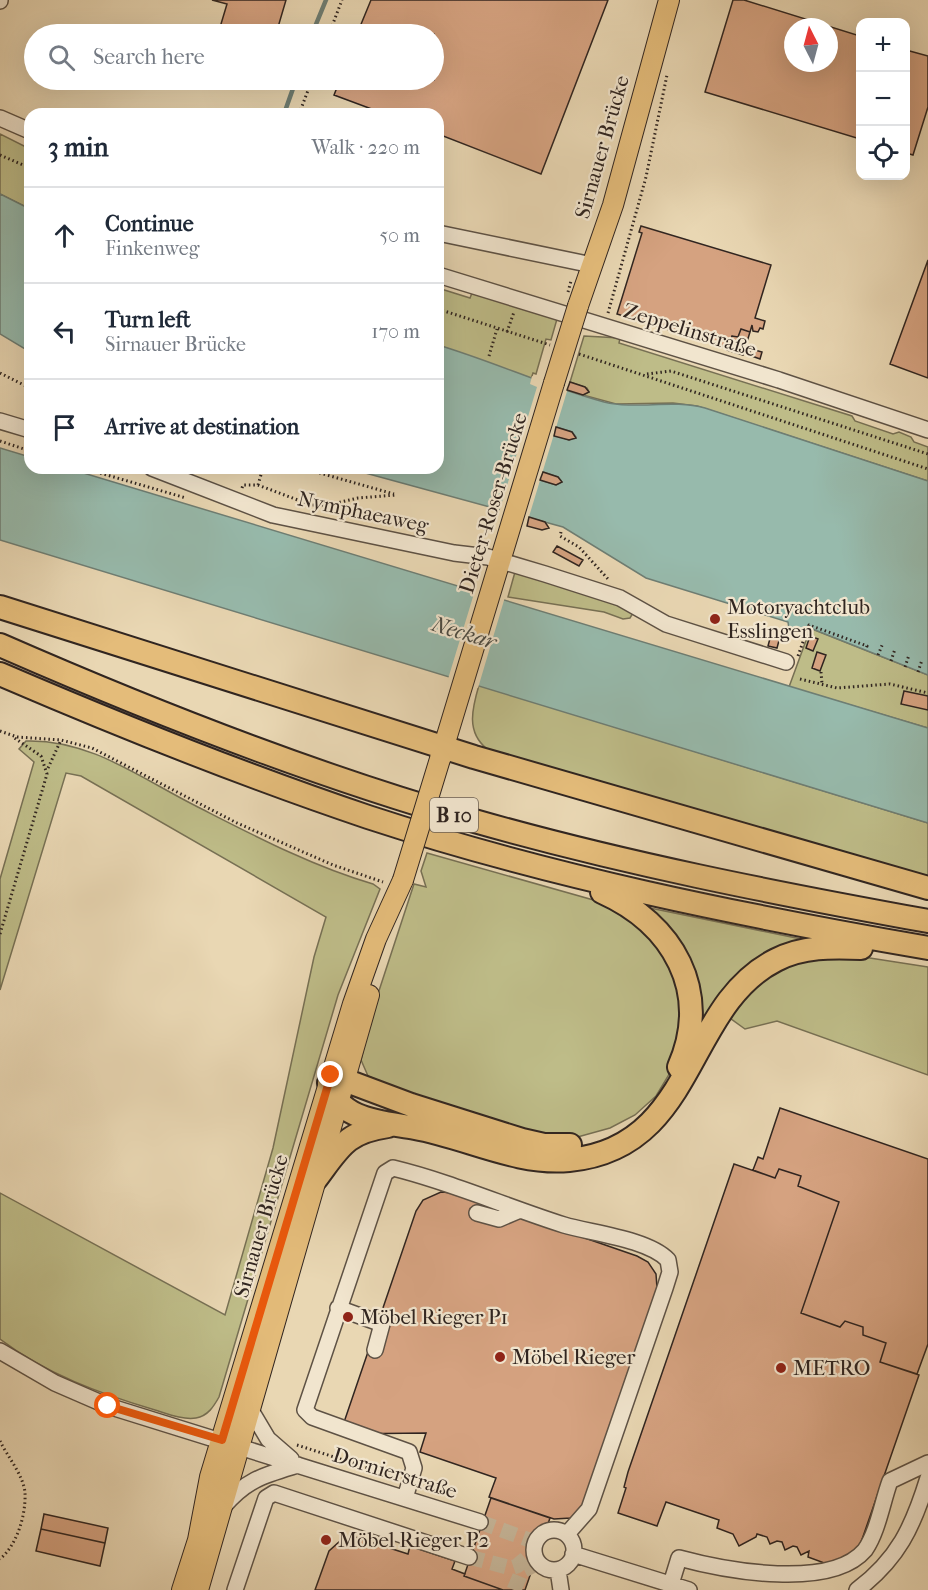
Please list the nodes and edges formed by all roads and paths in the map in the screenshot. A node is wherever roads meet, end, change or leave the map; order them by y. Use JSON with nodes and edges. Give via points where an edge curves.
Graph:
{"nodes":[{"id":1,"x":342,"y":0,"type":"edge"},
{"id":2,"x":669,"y":0,"type":"edge"},
{"id":3,"x":333,"y":24,"type":"edge"},
{"id":4,"x":667,"y":72,"type":"dead end"},
{"id":5,"x":308,"y":90,"type":"edge"},
{"id":6,"x":301,"y":108,"type":"edge"},
{"id":7,"x":0,"y":118,"type":"edge"},
{"id":8,"x":24,"y":128,"type":"edge"},
{"id":9,"x":0,"y":154,"type":"edge"},
{"id":10,"x":24,"y":165,"type":"edge"},
{"id":11,"x":444,"y":234,"type":"edge"},
{"id":12,"x":592,"y":265,"type":"junction"},
{"id":13,"x":444,"y":277,"type":"edge"},
{"id":14,"x":518,"y":299,"type":"junction"},
{"id":15,"x":578,"y":306,"type":"joint"},
{"id":16,"x":444,"y":311,"type":"edge"},
{"id":17,"x":604,"y":326,"type":"junction"},
{"id":18,"x":497,"y":329,"type":"junction"},
{"id":19,"x":507,"y":332,"type":"junction"},
{"id":20,"x":557,"y":347,"type":"dead end"},
{"id":21,"x":577,"y":354,"type":"dead end"},
{"id":22,"x":489,"y":356,"type":"dead end"},
{"id":23,"x":0,"y":373,"type":"edge"},
{"id":24,"x":646,"y":375,"type":"junction"},
{"id":25,"x":24,"y":385,"type":"edge"},
{"id":26,"x":0,"y":421,"type":"edge"},
{"id":27,"x":24,"y":428,"type":"edge"},
{"id":28,"x":928,"y":430,"type":"edge"},
{"id":29,"x":0,"y":441,"type":"edge"},
{"id":30,"x":24,"y":449,"type":"edge"},
{"id":31,"x":928,"y":454,"type":"edge"},
{"id":32,"x":928,"y":469,"type":"edge"},
{"id":33,"x":104,"y":474,"type":"edge"},
{"id":34,"x":167,"y":474,"type":"edge"},
{"id":35,"x":261,"y":474,"type":"edge"},
{"id":36,"x":323,"y":474,"type":"edge"},
{"id":37,"x":249,"y":483,"type":"dead end"},
{"id":38,"x":258,"y":485,"type":"junction"},
{"id":39,"x":189,"y":499,"type":"dead end"},
{"id":40,"x":561,"y":532,"type":"dead end"},
{"id":41,"x":508,"y":564,"type":"junction"},
{"id":42,"x":624,"y":600,"type":"junction"},
{"id":43,"x":0,"y":607,"type":"edge"},
{"id":44,"x":882,"y":643,"type":"dead end"},
{"id":45,"x":0,"y":645,"type":"edge"},
{"id":46,"x":801,"y":649,"type":"dead end"},
{"id":47,"x":866,"y":649,"type":"dead end"},
{"id":48,"x":896,"y":649,"type":"dead end"},
{"id":49,"x":878,"y":655,"type":"dead end"},
{"id":50,"x":909,"y":655,"type":"dead end"},
{"id":51,"x":922,"y":660,"type":"dead end"},
{"id":52,"x":891,"y":661,"type":"dead end"},
{"id":53,"x":786,"y":662,"type":"dead end"},
{"id":54,"x":905,"y":666,"type":"dead end"},
{"id":55,"x":821,"y":672,"type":"dead end"},
{"id":56,"x":918,"y":672,"type":"dead end"},
{"id":57,"x":0,"y":674,"type":"edge"},
{"id":58,"x":800,"y":679,"type":"dead end"},
{"id":59,"x":822,"y":684,"type":"junction"},
{"id":60,"x":928,"y":693,"type":"edge"},
{"id":61,"x":454,"y":714,"type":"joint"},
{"id":62,"x":0,"y":731,"type":"edge"},
{"id":63,"x":12,"y":736,"type":"junction"},
{"id":64,"x":61,"y":741,"type":"junction"},
{"id":65,"x":442,"y":753,"type":"junction"},
{"id":66,"x":47,"y":770,"type":"junction"},
{"id":67,"x":557,"y":872,"type":"junction"},
{"id":68,"x":395,"y":881,"type":"junction"},
{"id":69,"x":928,"y":888,"type":"edge"},
{"id":70,"x":928,"y":921,"type":"edge"},
{"id":71,"x":0,"y":934,"type":"edge"},
{"id":72,"x":924,"y":947,"type":"edge"},
{"id":73,"x":336,"y":1085,"type":"junction"},
{"id":74,"x":398,"y":1125,"type":"junction"},
{"id":75,"x":316,"y":1179,"type":"junction"},
{"id":76,"x":520,"y":1210,"type":"junction"},
{"id":77,"x":477,"y":1213,"type":"dead end"},
{"id":78,"x":338,"y":1308,"type":"junction"},
{"id":79,"x":375,"y":1350,"type":"dead end"},
{"id":80,"x":0,"y":1351,"type":"edge"},
{"id":81,"x":249,"y":1407,"type":"junction"},
{"id":82,"x":0,"y":1441,"type":"edge"},
{"id":83,"x":230,"y":1443,"type":"junction"},
{"id":84,"x":291,"y":1443,"type":"dead end"},
{"id":85,"x":928,"y":1463,"type":"edge"},
{"id":86,"x":298,"y":1465,"type":"junction"},
{"id":87,"x":928,"y":1478,"type":"edge"},
{"id":88,"x":410,"y":1482,"type":"junction"},
{"id":89,"x":405,"y":1498,"type":"junction"},
{"id":90,"x":219,"y":1511,"type":"junction"},
{"id":91,"x":480,"y":1522,"type":"tunnel mouth"},
{"id":92,"x":567,"y":1534,"type":"junction"},
{"id":93,"x":573,"y":1554,"type":"junction"},
{"id":94,"x":469,"y":1557,"type":"tunnel mouth"},
{"id":95,"x":0,"y":1559,"type":"edge"},
{"id":96,"x":558,"y":1570,"type":"junction"},
{"id":97,"x":671,"y":1584,"type":"junction"},
{"id":98,"x":867,"y":1587,"type":"edge"},
{"id":99,"x":182,"y":1590,"type":"edge"},
{"id":100,"x":198,"y":1590,"type":"edge"},
{"id":101,"x":235,"y":1590,"type":"edge"},
{"id":102,"x":561,"y":1590,"type":"edge"},
{"id":103,"x":689,"y":1590,"type":"edge"}],
"edges":[{"from":1,"to":3,"type":"path"},
{"from":2,"to":12,"type":"main road","name":"Sirnauer Brücke","via":[[613,205]]},
{"from":4,"to":17,"type":"path","via":[[646,177]]},
{"from":5,"to":6,"type":"path"},
{"from":7,"to":8,"type":"street"},
{"from":9,"to":10,"type":"path"},
{"from":11,"to":12,"type":"street"},
{"from":12,"to":15,"type":"main road","name":"Sirnauer Brücke"},
{"from":13,"to":14,"type":"street","name":"Zeppelinstraße"},
{"from":14,"to":17,"type":"street","name":"Zeppelinstraße"},
{"from":14,"to":19,"type":"path"},
{"from":15,"to":41,"type":"main road","name":"Dieter-Roser-Brücke","bridge":true},
{"from":16,"to":18,"type":"path"},
{"from":17,"to":28,"type":"street","name":"Zeppelinstraße"},
{"from":18,"to":19,"type":"path"},
{"from":18,"to":22,"type":"path"},
{"from":19,"to":20,"type":"path"},
{"from":21,"to":24,"type":"path"},
{"from":23,"to":25,"type":"path"},
{"from":24,"to":31,"type":"path","via":[[671,371]]},
{"from":24,"to":32,"type":"path"},
{"from":26,"to":27,"type":"street"},
{"from":29,"to":30,"type":"path"},
{"from":33,"to":39,"type":"path"},
{"from":34,"to":41,"type":"street","name":"Nymphaeaweg","via":[[273,515]]},
{"from":35,"to":38,"type":"path"},
{"from":36,"to":38,"type":"path","via":[[396,495],[311,505]]},
{"from":37,"to":38,"type":"path"},
{"from":40,"to":42,"type":"path","via":[[560,536],[579,547],[620,589]]},
{"from":41,"to":42,"type":"street","name":"Nymphaeaweg"},
{"from":41,"to":61,"type":"main road","name":"Dieter-Roser-Brücke"},
{"from":42,"to":53,"type":"street","name":"Nymphaeaweg","via":[[666,624]]},
{"from":43,"to":65,"type":"highway"},
{"from":44,"to":49,"type":"path"},
{"from":45,"to":70,"type":"highway","number":"B 10","via":[[235,742],[469,820],[716,881]]},
{"from":46,"to":47,"type":"path","via":[[809,625],[867,646]]},
{"from":48,"to":52,"type":"path"},
{"from":50,"to":54,"type":"path"},
{"from":51,"to":56,"type":"path"},
{"from":55,"to":59,"type":"path"},
{"from":57,"to":67,"type":"highway","number":"B 10","via":[[232,769],[369,817]]},
{"from":58,"to":59,"type":"path"},
{"from":59,"to":60,"type":"path","via":[[837,688],[890,684]]},
{"from":61,"to":65,"type":"main road","name":"Sirnauer Brücke"},
{"from":62,"to":63,"type":"path"},
{"from":63,"to":64,"type":"path"},
{"from":63,"to":66,"type":"path","via":[[41,756]]},
{"from":64,"to":66,"type":"path"},
{"from":64,"to":68,"type":"path","via":[[101,752],[294,849],[364,877]]},
{"from":65,"to":68,"type":"main road","name":"Sirnauer Brücke","bridge":true},
{"from":65,"to":69,"type":"highway"},
{"from":66,"to":71,"type":"path"},
{"from":67,"to":72,"type":"highway","number":"B 10","via":[[707,907]]},
{"from":67,"to":73,"type":"highway","via":[[616,898],[651,922],[672,949],[686,977],[691,1009],[688,1041],[676,1075],[646,1113],[620,1130],[590,1141],[544,1145]]},
{"from":68,"to":73,"type":"main road","name":"Sirnauer Brücke","via":[[364,969]]},
{"from":72,"to":74,"type":"highway","via":[[820,947],[791,954],[765,967],[727,1005],[666,1105],[633,1138],[608,1151],[572,1160],[536,1159]]},
{"from":73,"to":74,"type":"highway","via":[[357,1116]]},
{"from":73,"to":75,"type":"main road","name":"Sirnauer Brücke"},
{"from":73,"to":83,"type":"main road","name":"Sirnauer Brücke"},
{"from":74,"to":75,"type":"highway","via":[[349,1137]]},
{"from":75,"to":81,"type":"main road","name":"Sirnauer Brücke"},
{"from":76,"to":77,"type":"street","via":[[499,1219]]},
{"from":76,"to":78,"type":"street","via":[[421,1176],[393,1168],[387,1170]]},
{"from":76,"to":92,"type":"street","via":[[655,1251],[668,1260],[670,1268],[589,1509]]},
{"from":78,"to":79,"type":"street","via":[[383,1325]]},
{"from":78,"to":88,"type":"street","via":[[305,1410],[312,1417],[409,1452],[414,1462]]},
{"from":80,"to":83,"type":"street","name":"Dornierstraße","via":[[84,1397]]},
{"from":81,"to":83,"type":"main road","name":"Sirnauer Brücke"},
{"from":81,"to":86,"type":"street","name":"Dornierstraße","via":[[268,1439]]},
{"from":82,"to":95,"type":"path","via":[[25,1494],[18,1535]]},
{"from":83,"to":86,"type":"street","name":"Dornierstraße"},
{"from":83,"to":90,"type":"main road","name":"Sirnauer Brücke"},
{"from":83,"to":99,"type":"main road","name":"Sirnauer Brücke","via":[[210,1477]]},
{"from":84,"to":88,"type":"path"},
{"from":85,"to":97,"type":"street","via":[[890,1481],[865,1551],[841,1571],[823,1577],[781,1579],[740,1574],[679,1558]]},
{"from":86,"to":89,"type":"street","name":"Dornierstraße"},
{"from":86,"to":90,"type":"street","via":[[255,1478]]},
{"from":87,"to":98,"type":"street","via":[[906,1536]]},
{"from":88,"to":89,"type":"street"},
{"from":89,"to":91,"type":"street","name":"Dornierstraße"},
{"from":90,"to":100,"type":"main road","name":"Sirnauer Brücke"},
{"from":92,"to":93,"type":"street"},
{"from":92,"to":96,"type":"street","via":[[549,1530],[534,1545],[538,1563],[545,1569]]},
{"from":93,"to":96,"type":"street","via":[[566,1566]]},
{"from":93,"to":97,"type":"street"},
{"from":94,"to":101,"type":"street","via":[[274,1492],[266,1498]]},
{"from":96,"to":102,"type":"street"},
{"from":97,"to":103,"type":"street"}]}
